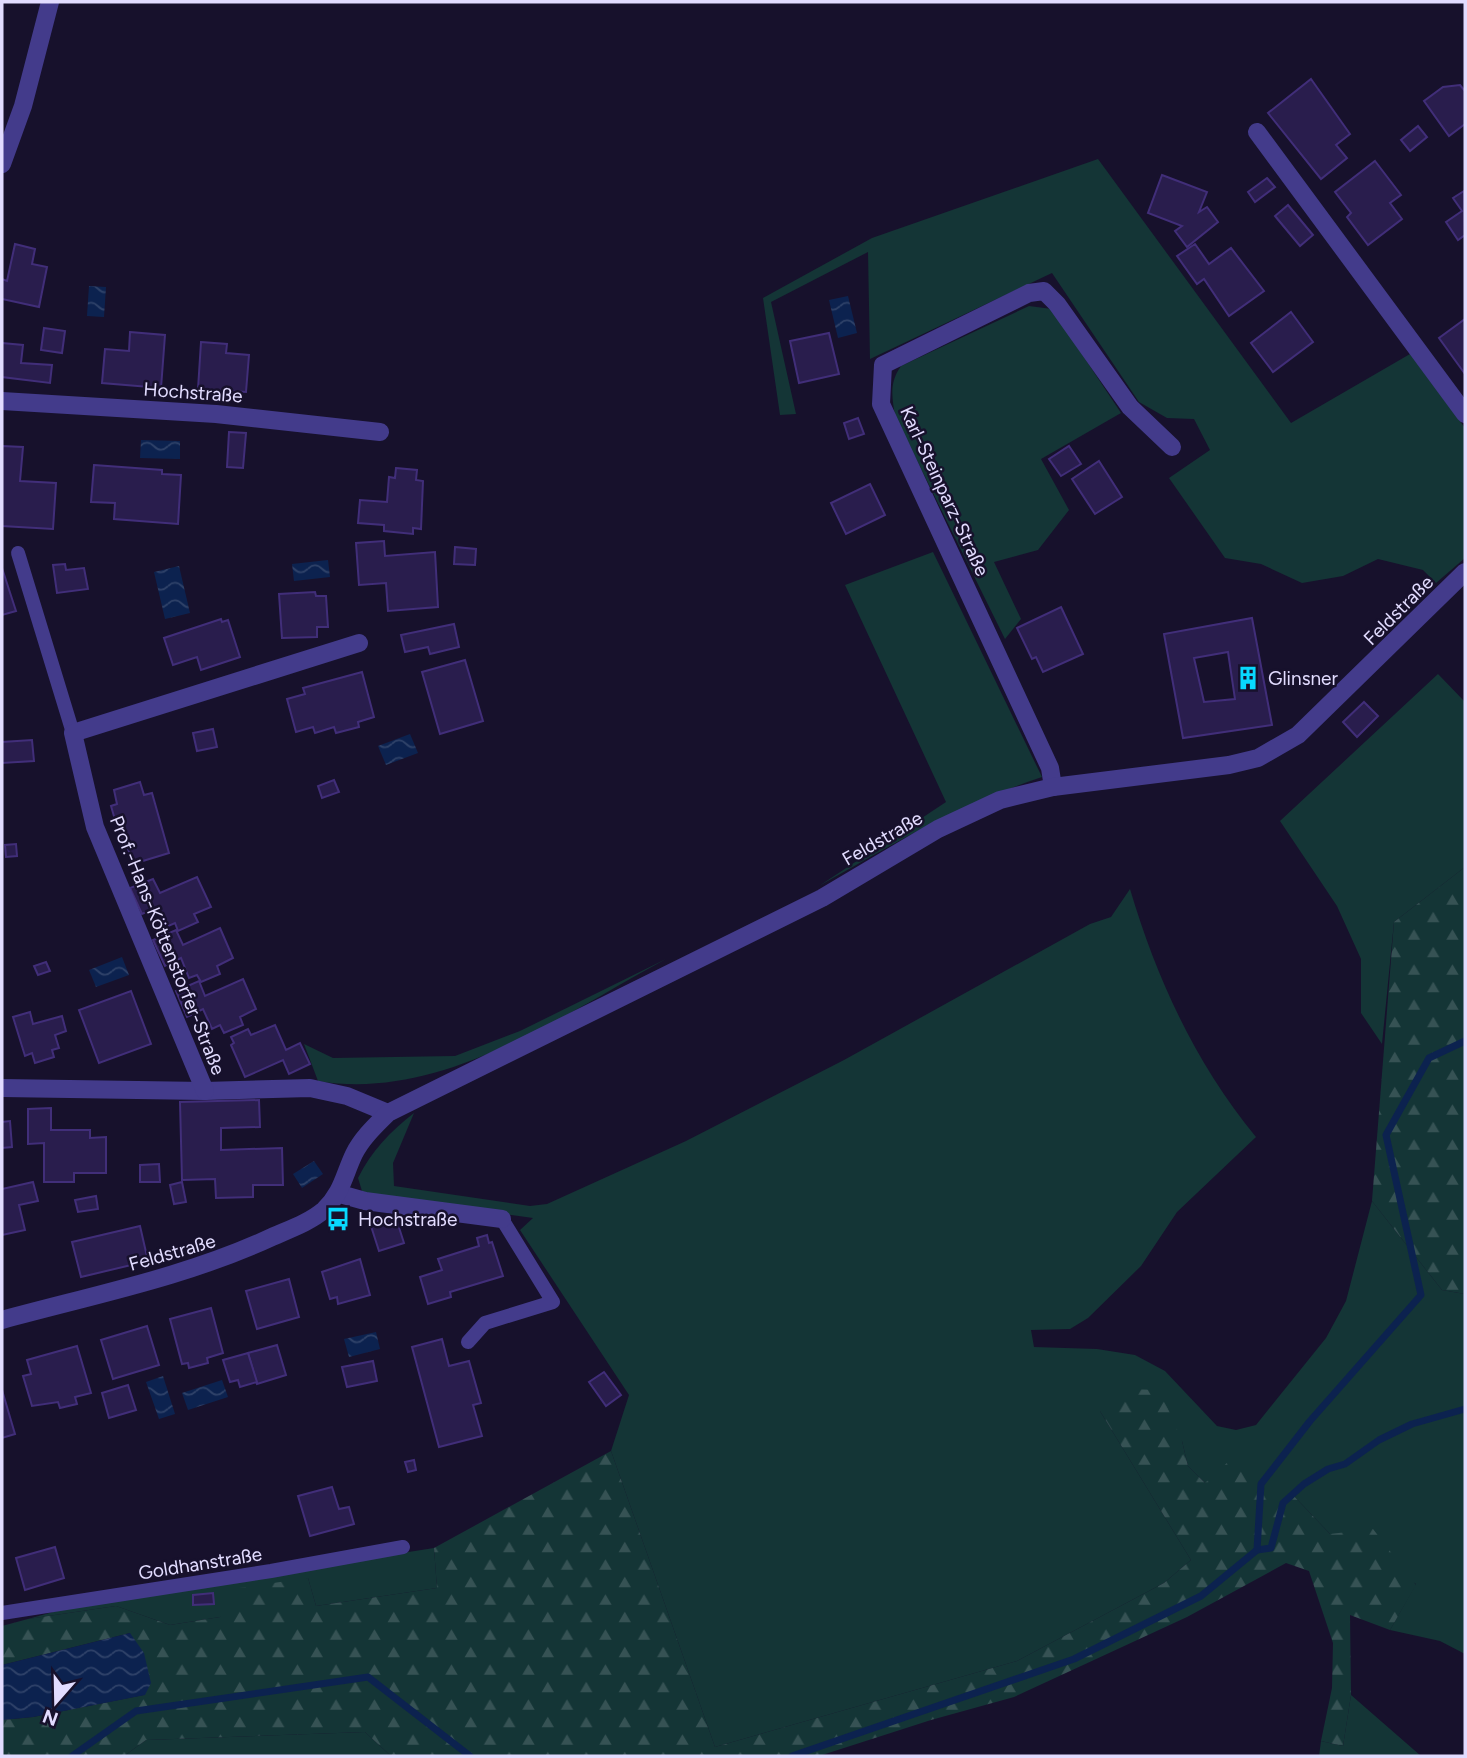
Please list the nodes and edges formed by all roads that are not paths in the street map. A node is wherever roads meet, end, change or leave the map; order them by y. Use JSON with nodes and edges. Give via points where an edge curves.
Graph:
{"nodes":[{"id":1,"x":50,"y":2,"type":"edge"},
{"id":2,"x":1257,"y":132,"type":"dead end"},
{"id":3,"x":2,"y":164,"type":"edge"},
{"id":4,"x":2,"y":401,"type":"edge"},
{"id":5,"x":1465,"y":414,"type":"edge"},
{"id":6,"x":380,"y":432,"type":"dead end"},
{"id":7,"x":1172,"y":447,"type":"dead end"},
{"id":8,"x":18,"y":553,"type":"dead end"},
{"id":9,"x":1465,"y":572,"type":"edge"},
{"id":10,"x":359,"y":643,"type":"dead end"},
{"id":11,"x":73,"y":733,"type":"junction"},
{"id":12,"x":1053,"y":787,"type":"junction"},
{"id":13,"x":2,"y":1088,"type":"edge"},
{"id":14,"x":205,"y":1091,"type":"junction"},
{"id":15,"x":388,"y":1113,"type":"junction"},
{"id":16,"x":340,"y":1194,"type":"junction"},
{"id":17,"x":502,"y":1219,"type":"joint"},
{"id":18,"x":2,"y":1320,"type":"edge"},
{"id":19,"x":468,"y":1342,"type":"dead end"},
{"id":20,"x":403,"y":1547,"type":"dead end"},
{"id":21,"x":2,"y":1613,"type":"edge"}],
"edges":[{"from":1,"to":3,"type":"street","via":[[23,106]]},
{"from":2,"to":5,"type":"street"},
{"from":4,"to":6,"type":"street","name":"Hochstraße","via":[[216,414]]},
{"from":7,"to":12,"type":"street","name":"Karl-Steinparz-Straße","via":[[1130,407],[1044,291],[1030,293],[883,365],[881,404],[1050,768]]},
{"from":8,"to":11,"type":"lane","name":"Prof.-Hans-Köttenstorfer-Straße"},
{"from":9,"to":12,"type":"street","name":"Feldstraße","via":[[1380,658],[1280,748],[1229,765]]},
{"from":10,"to":11,"type":"street"},
{"from":11,"to":14,"type":"street","name":"Prof.-Hans-Köttenstorfer-Straße","via":[[95,827]]},
{"from":12,"to":15,"type":"street","name":"Feldstraße","via":[[970,813],[822,898]]},
{"from":13,"to":14,"type":"street"},
{"from":14,"to":15,"type":"street","via":[[310,1088],[347,1096]]},
{"from":15,"to":16,"type":"street","name":"Feldstraße","via":[[355,1154]]},
{"from":16,"to":17,"type":"street"},
{"from":16,"to":18,"type":"street","name":"Feldstraße","via":[[303,1223],[230,1256]]},
{"from":17,"to":19,"type":"lane","via":[[553,1302],[485,1323]]},
{"from":20,"to":21,"type":"lane","name":"Goldhanstraße"}]}
